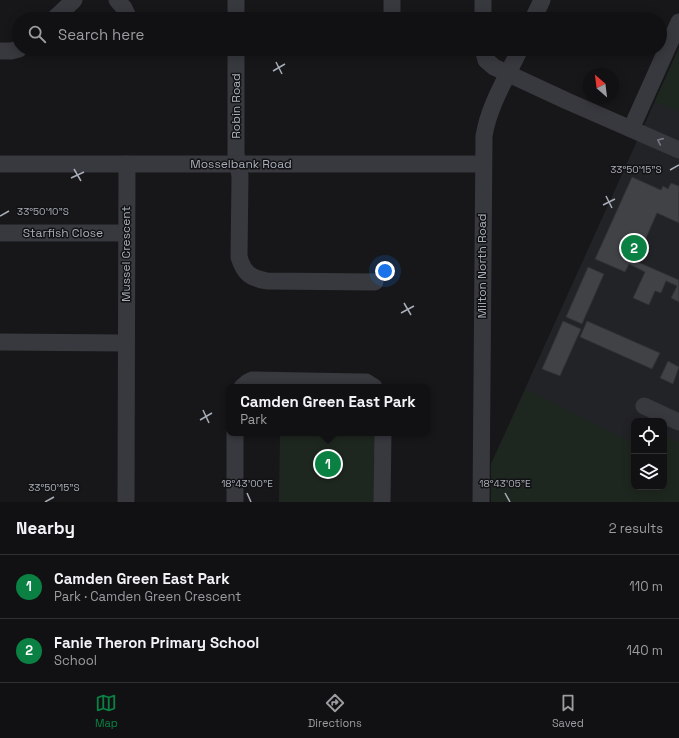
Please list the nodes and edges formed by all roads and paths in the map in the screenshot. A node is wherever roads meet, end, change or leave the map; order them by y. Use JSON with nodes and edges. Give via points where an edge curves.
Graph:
{"nodes":[{"id":1,"x":74,"y":0,"type":"edge"},
{"id":2,"x":117,"y":0,"type":"edge"},
{"id":3,"x":236,"y":0,"type":"edge"},
{"id":4,"x":392,"y":0,"type":"edge"},
{"id":5,"x":483,"y":0,"type":"edge"},
{"id":6,"x":542,"y":0,"type":"edge"},
{"id":7,"x":61,"y":12,"type":"edge"},
{"id":8,"x":126,"y":12,"type":"edge"},
{"id":9,"x":236,"y":12,"type":"edge"},
{"id":10,"x":392,"y":12,"type":"edge"},
{"id":11,"x":483,"y":12,"type":"edge"},
{"id":12,"x":536,"y":12,"type":"edge"},
{"id":13,"x":679,"y":22,"type":"edge"},
{"id":14,"x":667,"y":49,"type":"edge"},
{"id":15,"x":0,"y":51,"type":"edge"},
{"id":16,"x":12,"y":51,"type":"edge"},
{"id":17,"x":236,"y":56,"type":"edge"},
{"id":18,"x":484,"y":56,"type":"edge"},
{"id":19,"x":517,"y":56,"type":"edge"},
{"id":20,"x":664,"y":56,"type":"edge"},
{"id":21,"x":508,"y":74,"type":"junction"},
{"id":22,"x":631,"y":129,"type":"junction"},
{"id":23,"x":679,"y":150,"type":"edge"},
{"id":24,"x":0,"y":164,"type":"edge"},
{"id":25,"x":127,"y":164,"type":"junction"},
{"id":26,"x":238,"y":164,"type":"junction"},
{"id":27,"x":483,"y":164,"type":"junction"},
{"id":28,"x":0,"y":233,"type":"edge"},
{"id":29,"x":125,"y":233,"type":"junction"},
{"id":30,"x":375,"y":282,"type":"dead end"},
{"id":31,"x":0,"y":342,"type":"edge"},
{"id":32,"x":126,"y":343,"type":"junction"},
{"id":33,"x":246,"y":384,"type":"edge"},
{"id":34,"x":369,"y":384,"type":"edge"},
{"id":35,"x":644,"y":406,"type":"dead end"},
{"id":36,"x":679,"y":422,"type":"edge"},
{"id":37,"x":235,"y":436,"type":"edge"},
{"id":38,"x":382,"y":436,"type":"edge"},
{"id":39,"x":126,"y":502,"type":"edge"},
{"id":40,"x":235,"y":502,"type":"edge"},
{"id":41,"x":382,"y":502,"type":"edge"},
{"id":42,"x":481,"y":502,"type":"edge"}],
"edges":[{"from":1,"to":7,"type":"street"},
{"from":2,"to":8,"type":"street"},
{"from":3,"to":9,"type":"street"},
{"from":4,"to":10,"type":"street"},
{"from":5,"to":11,"type":"street"},
{"from":6,"to":12,"type":"street"},
{"from":13,"to":14,"type":"street"},
{"from":15,"to":16,"type":"street"},
{"from":17,"to":26,"type":"street","name":"Robin Road"},
{"from":18,"to":21,"type":"street","via":[[488,63]]},
{"from":19,"to":21,"type":"street","name":"Milton North Road"},
{"from":20,"to":22,"type":"street"},
{"from":21,"to":22,"type":"street"},
{"from":21,"to":27,"type":"street","name":"Milton North Road","via":[[485,128]]},
{"from":23,"to":22,"type":"street","one_way":true},
{"from":24,"to":25,"type":"street","name":"Mosselbank Road"},
{"from":25,"to":26,"type":"street","name":"Mosselbank Road"},
{"from":25,"to":29,"type":"street","name":"Mussel Crescent"},
{"from":26,"to":27,"type":"street","name":"Mosselbank Road"},
{"from":26,"to":30,"type":"street","name":"Robin Road","via":[[239,257],[249,275],[267,280]]},
{"from":27,"to":42,"type":"street","name":"Milton North Road"},
{"from":28,"to":29,"type":"street","name":"Starfish Close"},
{"from":29,"to":32,"type":"street","name":"Mussel Crescent"},
{"from":31,"to":32,"type":"street"},
{"from":32,"to":39,"type":"street","name":"Mussel Crescent"},
{"from":33,"to":34,"type":"street","via":[[252,380]]},
{"from":35,"to":36,"type":"street"},
{"from":37,"to":40,"type":"street"},
{"from":38,"to":41,"type":"street"}]}
